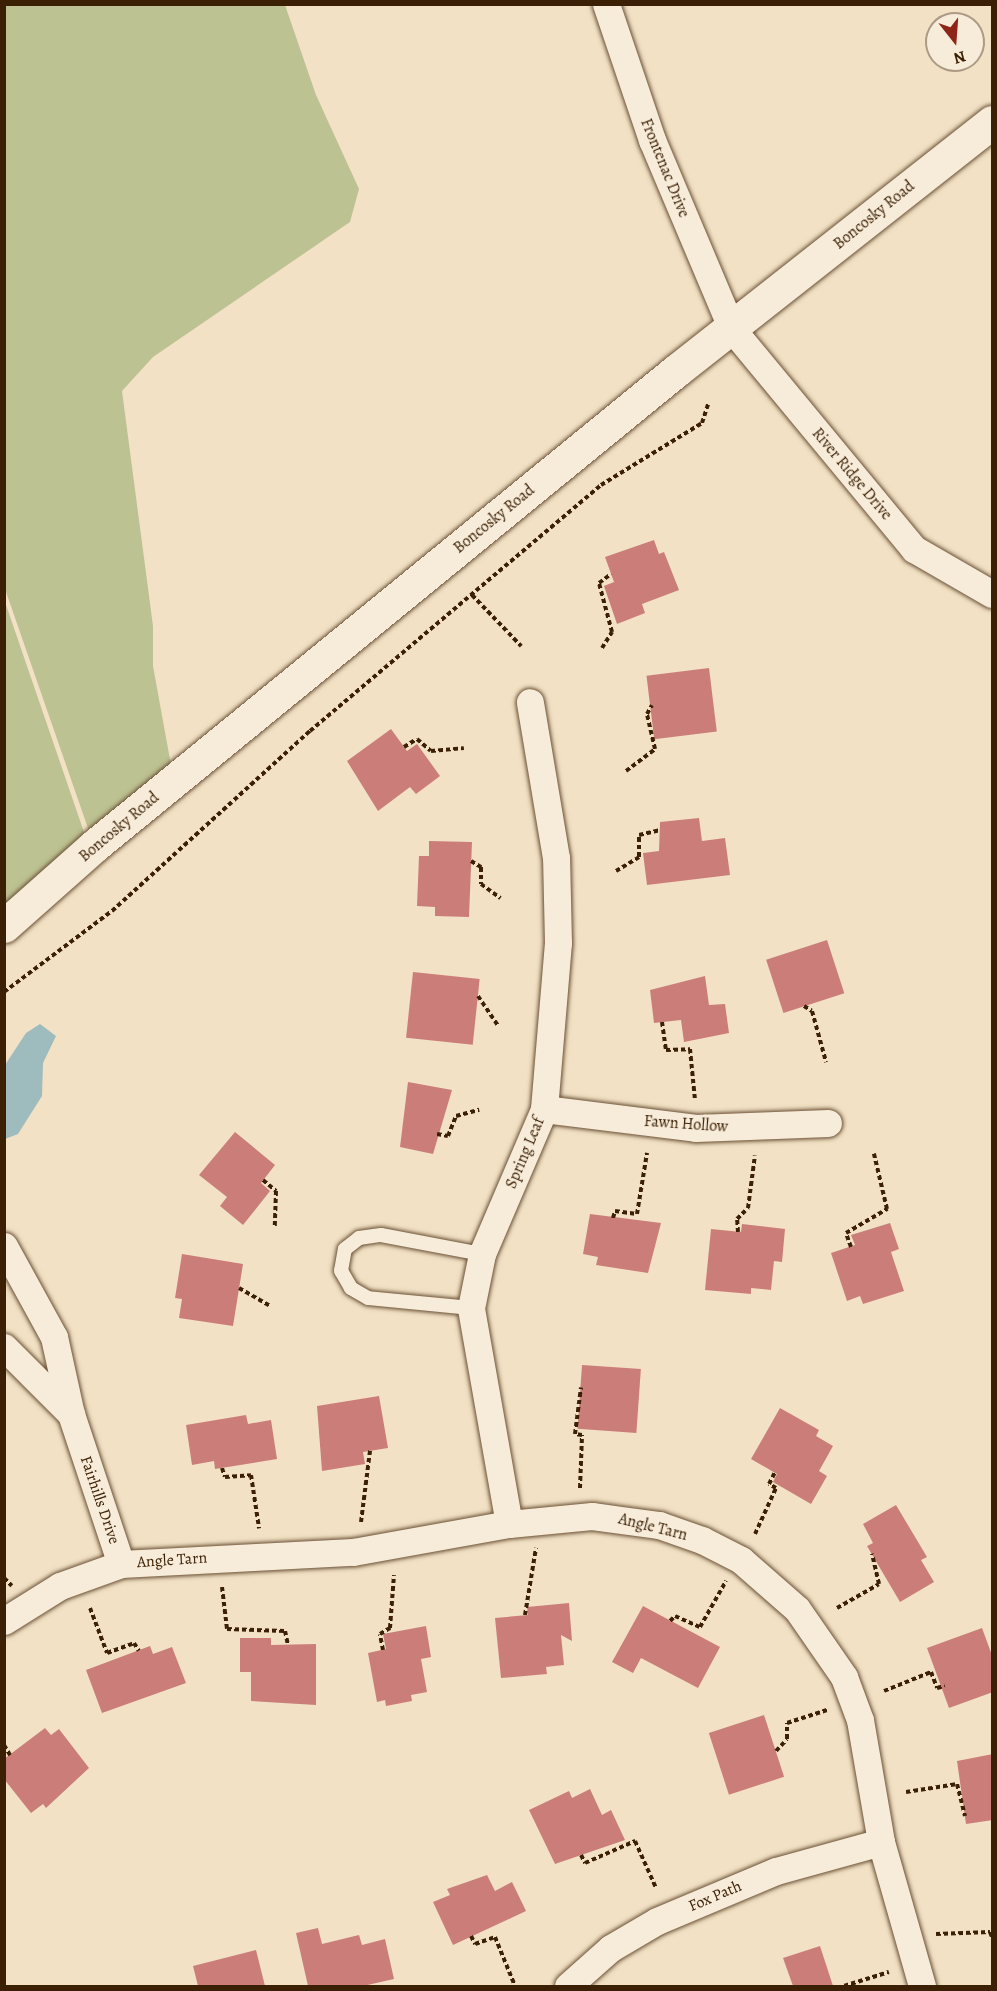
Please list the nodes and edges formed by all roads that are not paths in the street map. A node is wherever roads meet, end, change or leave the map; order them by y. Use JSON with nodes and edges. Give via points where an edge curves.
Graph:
{"nodes":[{"id":1,"x":606,"y":4,"type":"edge"},
{"id":2,"x":993,"y":122,"type":"edge"},
{"id":3,"x":732,"y":329,"type":"junction"},
{"id":4,"x":993,"y":594,"type":"edge"},
{"id":5,"x":530,"y":702,"type":"dead end"},
{"id":6,"x":4,"y":926,"type":"edge"},
{"id":7,"x":544,"y":1109,"type":"junction"},
{"id":8,"x":828,"y":1123,"type":"dead end"},
{"id":9,"x":4,"y":1246,"type":"edge"},
{"id":10,"x":482,"y":1254,"type":"junction"},
{"id":11,"x":471,"y":1308,"type":"junction"},
{"id":12,"x":4,"y":1347,"type":"edge"},
{"id":13,"x":71,"y":1414,"type":"junction"},
{"id":14,"x":509,"y":1524,"type":"junction"},
{"id":15,"x":121,"y":1564,"type":"junction"},
{"id":16,"x":4,"y":1621,"type":"edge"},
{"id":17,"x":881,"y":1842,"type":"junction"},
{"id":18,"x":568,"y":1986,"type":"edge"},
{"id":19,"x":922,"y":1986,"type":"edge"}],
"edges":[{"from":1,"to":3,"type":"street","name":"Frontenac Drive","via":[[652,140]]},
{"from":2,"to":3,"type":"street","name":"Boncosky Road"},
{"from":3,"to":4,"type":"street","name":"River Ridge Drive","via":[[914,549]]},
{"from":3,"to":6,"type":"street","name":"Boncosky Road","via":[[104,839]]},
{"from":5,"to":7,"type":"street","name":"Spring Leaf","via":[[557,884],[558,943]]},
{"from":7,"to":8,"type":"street","name":"Fawn Hollow","via":[[696,1128]]},
{"from":7,"to":10,"type":"street","name":"Spring Leaf"},
{"from":9,"to":13,"type":"street","name":"Fairhills Drive","via":[[54,1337]]},
{"from":10,"to":11,"type":"street","name":"Spring Leaf"},
{"from":10,"to":11,"type":"lane","via":[[381,1235],[359,1238],[345,1250],[341,1271],[351,1288],[368,1298]]},
{"from":11,"to":14,"type":"street","name":"Spring Leaf"},
{"from":12,"to":13,"type":"street","name":"Fairhills Drive"},
{"from":13,"to":15,"type":"street","name":"Fairhills Drive"},
{"from":14,"to":15,"type":"street","name":"Angle Tarn","via":[[352,1552]]},
{"from":14,"to":17,"type":"street","name":"Angle Tarn","via":[[610,1516],[659,1525],[741,1560],[770,1583],[823,1641],[844,1677],[872,1767]]},
{"from":15,"to":16,"type":"street","name":"Fairhills Drive","via":[[60,1586]]},
{"from":17,"to":18,"type":"street","name":"Fox Path","via":[[776,1871],[657,1921],[611,1948]]},
{"from":17,"to":19,"type":"street","name":"Angle Tarn"}]}
